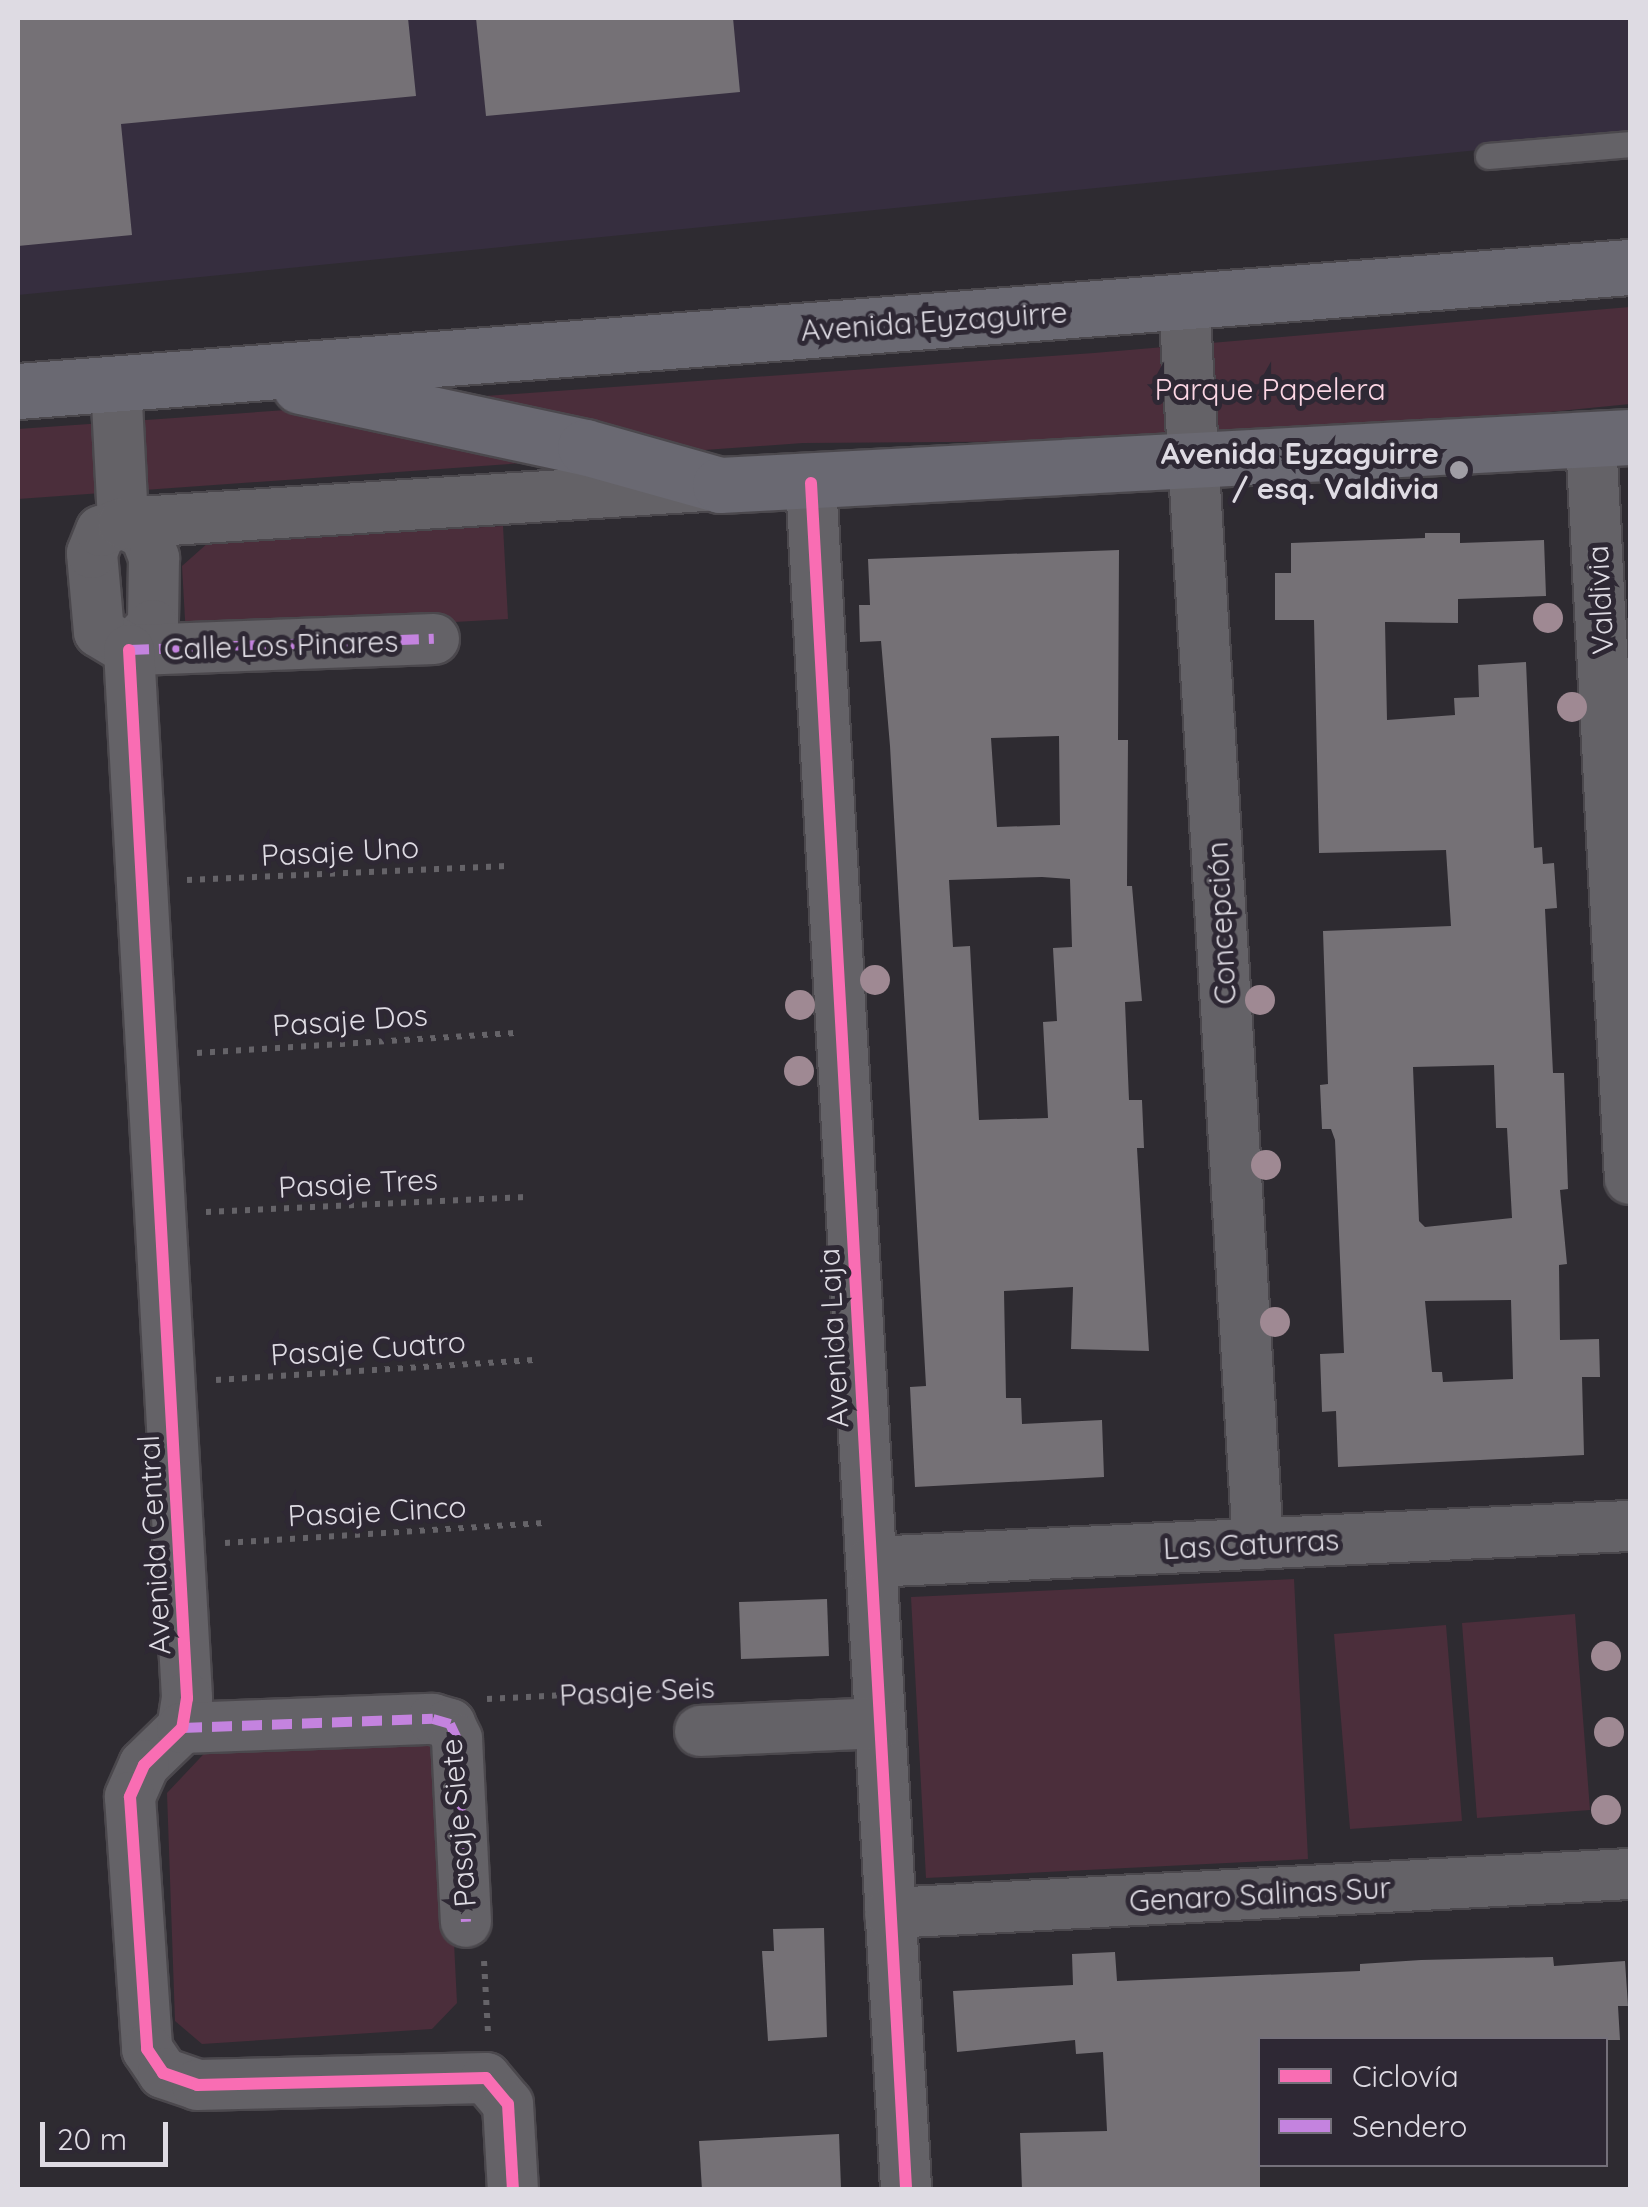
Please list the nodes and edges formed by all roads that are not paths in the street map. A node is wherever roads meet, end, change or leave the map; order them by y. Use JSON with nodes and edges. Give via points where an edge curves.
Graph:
{"nodes":[{"id":1,"x":1630,"y":144,"type":"edge"},
{"id":2,"x":1488,"y":156,"type":"dead end"},
{"id":3,"x":1630,"y":268,"type":"edge"},
{"id":4,"x":1184,"y":302,"type":"junction"},
{"id":5,"x":238,"y":373,"type":"junction"},
{"id":6,"x":116,"y":383,"type":"junction"},
{"id":7,"x":18,"y":391,"type":"edge"},
{"id":8,"x":1611,"y":439,"type":"edge"},
{"id":9,"x":1193,"y":462,"type":"junction"},
{"id":10,"x":810,"y":483,"type":"junction"},
{"id":11,"x":720,"y":485,"type":"junction"},
{"id":12,"x":123,"y":522,"type":"junction"},
{"id":13,"x":434,"y":639,"type":"dead end"},
{"id":14,"x":128,"y":650,"type":"junction"},
{"id":15,"x":1630,"y":1179,"type":"edge"},
{"id":16,"x":1630,"y":1526,"type":"edge"},
{"id":17,"x":1258,"y":1544,"type":"junction"},
{"id":18,"x":871,"y":1562,"type":"junction"},
{"id":19,"x":697,"y":1709,"type":"road end"},
{"id":20,"x":880,"y":1723,"type":"junction"},
{"id":21,"x":182,"y":1728,"type":"junction"},
{"id":22,"x":1630,"y":1874,"type":"edge"},
{"id":23,"x":890,"y":1913,"type":"junction"},
{"id":24,"x":475,"y":1942,"type":"road end"},
{"id":25,"x":514,"y":2190,"type":"edge"},
{"id":26,"x":906,"y":2190,"type":"edge"}],
"edges":[{"from":1,"to":2,"type":"lane"},
{"from":3,"to":4,"type":"main road","name":"Avenida Eyzaguirre"},
{"from":4,"to":5,"type":"main road","name":"Avenida Eyzaguirre"},
{"from":4,"to":9,"type":"street","name":"Concepción"},
{"from":5,"to":6,"type":"main road","name":"Avenida Eyzaguirre"},
{"from":5,"to":11,"type":"main road","name":"Avenida Eyzaguirre","via":[[584,446]]},
{"from":6,"to":7,"type":"main road","name":"Avenida Eyzaguirre"},
{"from":6,"to":12,"type":"street"},
{"from":8,"to":9,"type":"main road","name":"Avenida Eyzaguirre"},
{"from":8,"to":15,"type":"street","name":"Valdivia"},
{"from":9,"to":10,"type":"main road","name":"Avenida Eyzaguirre"},
{"from":9,"to":17,"type":"street","name":"Concepción"},
{"from":10,"to":11,"type":"main road","name":"Avenida Eyzaguirre"},
{"from":10,"to":18,"type":"street","name":"Avenida Laja"},
{"from":11,"to":12,"type":"street","name":"Avenida Eyzaguirre"},
{"from":12,"to":14,"type":"street","via":[[101,531],[91,564],[98,632]]},
{"from":13,"to":14,"type":"street","name":"Calle Los Pinares"},
{"from":14,"to":21,"type":"street","name":"Avenida Central","via":[[187,1698]]},
{"from":16,"to":17,"type":"street","name":"Las Caturras"},
{"from":17,"to":18,"type":"street","name":"Las Caturras"},
{"from":18,"to":20,"type":"street","name":"Avenida Laja"},
{"from":19,"to":20,"type":"street","name":"Pasaje Seis"},
{"from":20,"to":23,"type":"street","name":"Avenida Laja"},
{"from":21,"to":24,"type":"street","name":"Pasaje Siete","via":[[433,1719],[468,1711],[457,1739]]},
{"from":21,"to":25,"type":"street","via":[[144,1765],[130,1797],[144,2035],[153,2062],[173,2080],[196,2085],[464,2074],[496,2084],[508,2104]]},
{"from":22,"to":23,"type":"street","name":"Genaro Salinas Sur"},
{"from":23,"to":26,"type":"street","name":"Avenida Laja"}]}
